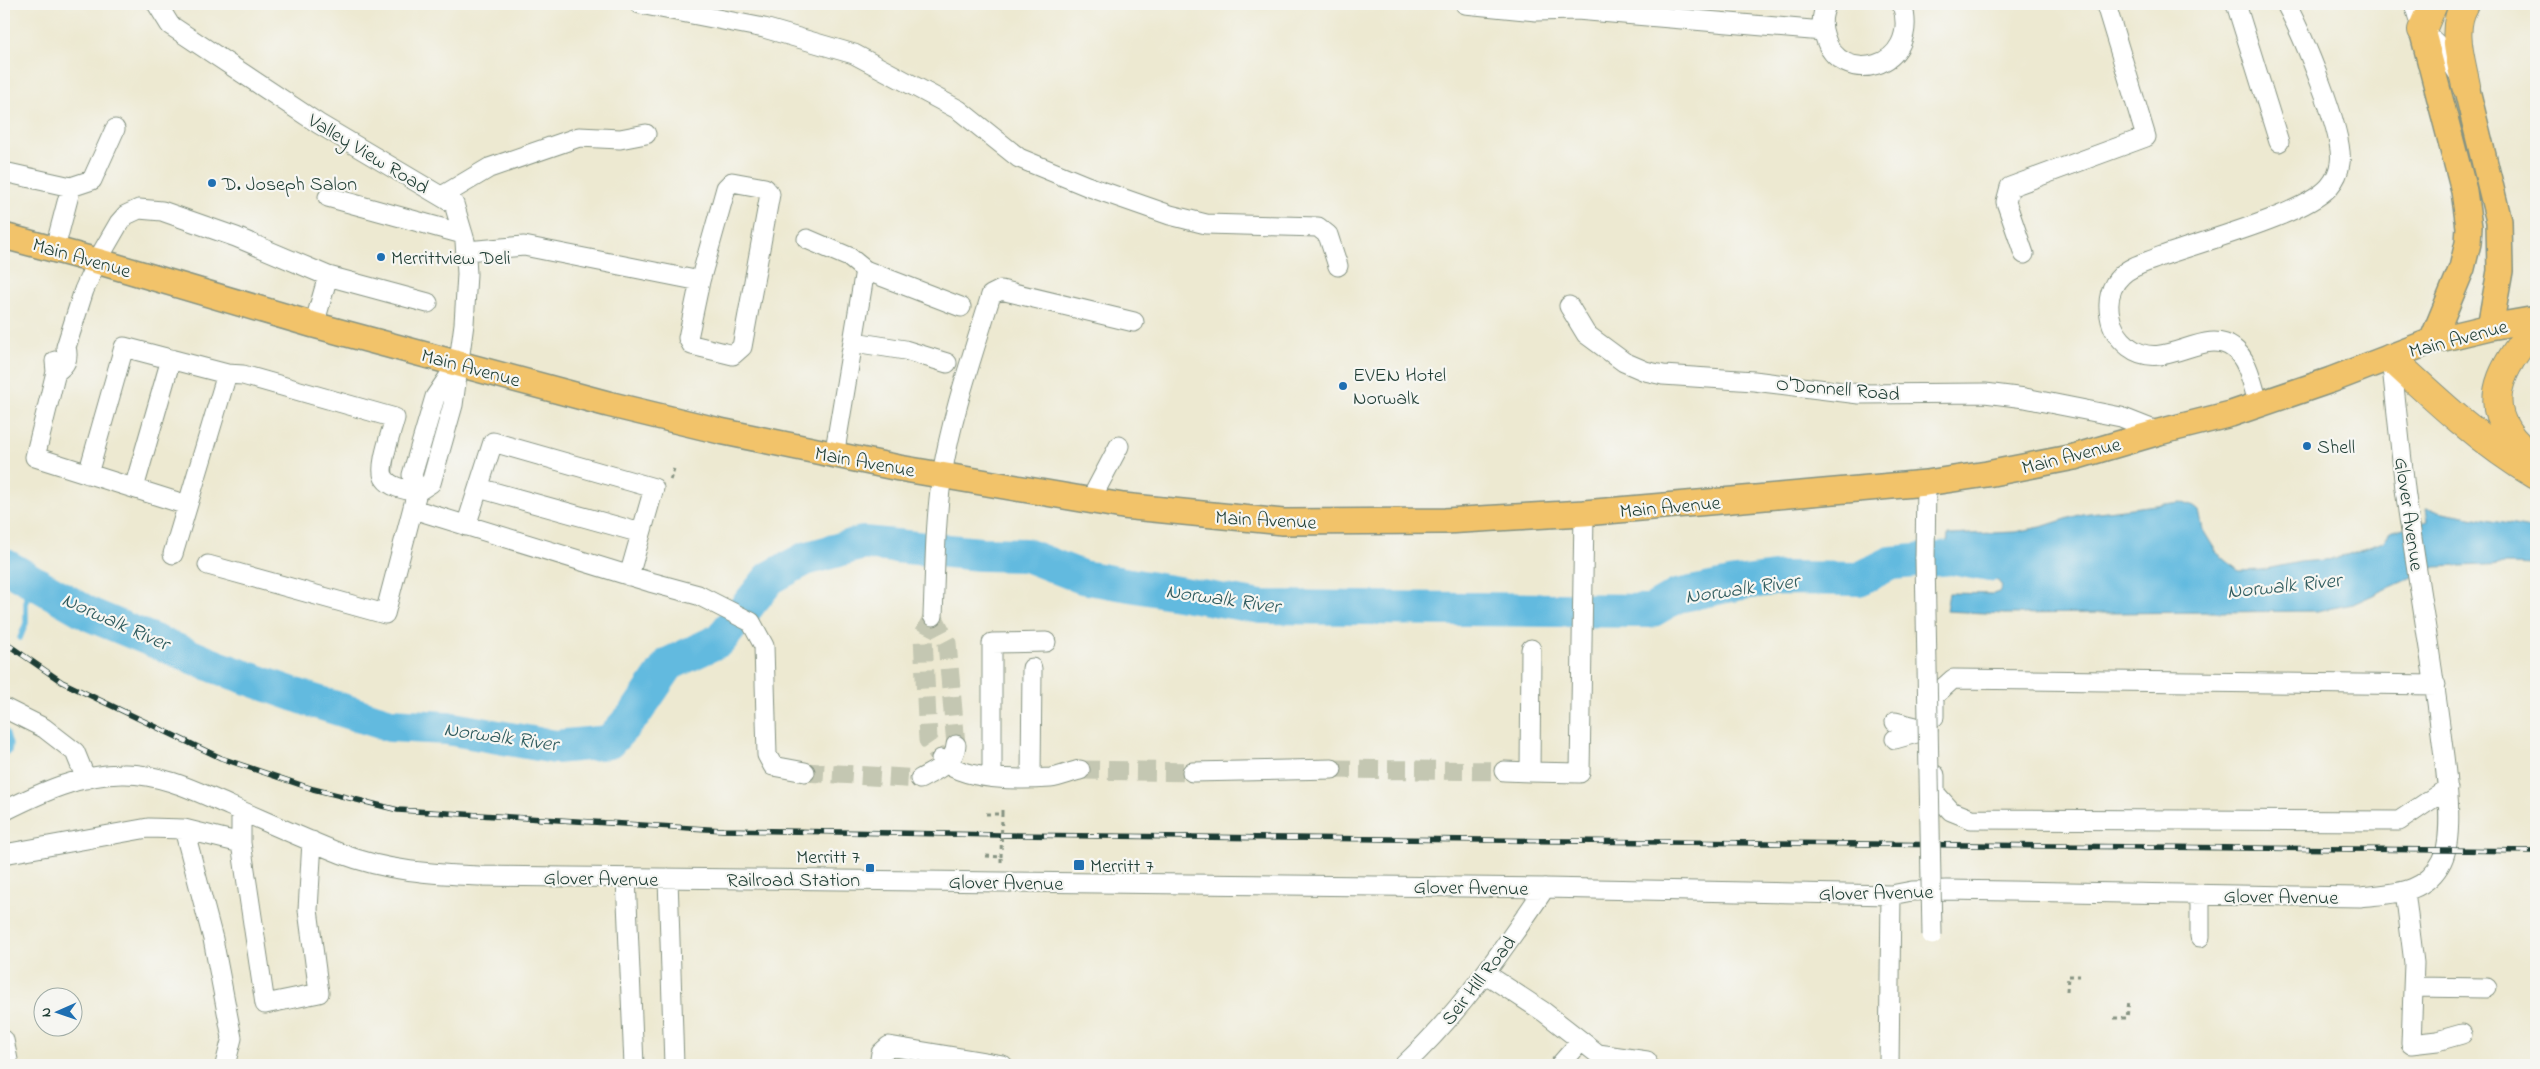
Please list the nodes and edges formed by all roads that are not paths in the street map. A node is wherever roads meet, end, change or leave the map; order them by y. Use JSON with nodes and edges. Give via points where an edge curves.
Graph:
{"nodes":[{"id":1,"x":157,"y":4,"type":"edge"},
{"id":2,"x":640,"y":4,"type":"edge"},
{"id":3,"x":1465,"y":4,"type":"edge"},
{"id":4,"x":1827,"y":4,"type":"edge"},
{"id":5,"x":1902,"y":4,"type":"edge"},
{"id":6,"x":2109,"y":4,"type":"edge"},
{"id":7,"x":2236,"y":4,"type":"edge"},
{"id":8,"x":2286,"y":4,"type":"edge"},
{"id":9,"x":2414,"y":4,"type":"edge"},
{"id":10,"x":2433,"y":4,"type":"edge"},
{"id":11,"x":2464,"y":4,"type":"edge"},
{"id":12,"x":1578,"y":7,"type":"edge"},
{"id":13,"x":2422,"y":30,"type":"junction"},
{"id":14,"x":1823,"y":31,"type":"junction"},
{"id":15,"x":2466,"y":86,"type":"junction"},
{"id":16,"x":115,"y":129,"type":"dead end"},
{"id":17,"x":646,"y":134,"type":"dead end"},
{"id":18,"x":2279,"y":142,"type":"dead end"},
{"id":19,"x":4,"y":172,"type":"edge"},
{"id":20,"x":71,"y":187,"type":"junction"},
{"id":21,"x":442,"y":196,"type":"junction"},
{"id":22,"x":328,"y":198,"type":"dead end"},
{"id":23,"x":4,"y":236,"type":"edge"},
{"id":24,"x":807,"y":239,"type":"dead end"},
{"id":25,"x":464,"y":243,"type":"junction"},
{"id":26,"x":55,"y":248,"type":"junction"},
{"id":27,"x":2024,"y":254,"type":"dead end"},
{"id":28,"x":97,"y":260,"type":"junction"},
{"id":29,"x":1338,"y":266,"type":"dead end"},
{"id":30,"x":865,"y":270,"type":"junction"},
{"id":31,"x":328,"y":276,"type":"junction"},
{"id":32,"x":700,"y":281,"type":"junction"},
{"id":33,"x":428,"y":303,"type":"dead end"},
{"id":34,"x":1569,"y":306,"type":"dead end"},
{"id":35,"x":961,"y":307,"type":"dead end"},
{"id":36,"x":2536,"y":319,"type":"edge"},
{"id":37,"x":1134,"y":322,"type":"dead end"},
{"id":38,"x":314,"y":325,"type":"junction"},
{"id":39,"x":2536,"y":325,"type":"edge"},
{"id":40,"x":2490,"y":327,"type":"junction"},
{"id":41,"x":2432,"y":341,"type":"junction"},
{"id":42,"x":854,"y":342,"type":"junction"},
{"id":43,"x":2391,"y":358,"type":"junction"},
{"id":44,"x":171,"y":359,"type":"junction"},
{"id":45,"x":459,"y":363,"type":"junction"},
{"id":46,"x":947,"y":364,"type":"dead end"},
{"id":47,"x":226,"y":374,"type":"junction"},
{"id":48,"x":2259,"y":405,"type":"junction"},
{"id":49,"x":2159,"y":432,"type":"junction"},
{"id":50,"x":1119,"y":446,"type":"dead end"},
{"id":51,"x":834,"y":456,"type":"junction"},
{"id":52,"x":2536,"y":456,"type":"edge"},
{"id":53,"x":88,"y":474,"type":"junction"},
{"id":54,"x":942,"y":474,"type":"junction"},
{"id":55,"x":2536,"y":475,"type":"edge"},
{"id":56,"x":1926,"y":483,"type":"junction"},
{"id":57,"x":134,"y":488,"type":"junction"},
{"id":58,"x":479,"y":488,"type":"junction"},
{"id":59,"x":415,"y":501,"type":"junction"},
{"id":60,"x":1090,"y":501,"type":"junction"},
{"id":61,"x":187,"y":504,"type":"junction"},
{"id":62,"x":1584,"y":513,"type":"junction"},
{"id":63,"x":466,"y":526,"type":"junction"},
{"id":64,"x":641,"y":533,"type":"junction"},
{"id":65,"x":173,"y":554,"type":"dead end"},
{"id":66,"x":208,"y":565,"type":"dead end"},
{"id":67,"x":629,"y":576,"type":"junction"},
{"id":68,"x":933,"y":616,"type":"dead end"},
{"id":69,"x":1046,"y":642,"type":"dead end"},
{"id":70,"x":1531,"y":649,"type":"dead end"},
{"id":71,"x":1032,"y":668,"type":"dead end"},
{"id":72,"x":2436,"y":685,"type":"junction"},
{"id":73,"x":4,"y":708,"type":"edge"},
{"id":74,"x":1895,"y":730,"type":"dead end"},
{"id":75,"x":1928,"y":730,"type":"junction"},
{"id":76,"x":956,"y":745,"type":"tunnel mouth"},
{"id":77,"x":944,"y":761,"type":"junction"},
{"id":78,"x":1332,"y":769,"type":"tunnel mouth"},
{"id":79,"x":1080,"y":770,"type":"tunnel mouth"},
{"id":80,"x":1504,"y":771,"type":"tunnel mouth"},
{"id":81,"x":806,"y":772,"type":"tunnel mouth"},
{"id":82,"x":1192,"y":772,"type":"tunnel mouth"},
{"id":83,"x":1530,"y":772,"type":"junction"},
{"id":84,"x":992,"y":777,"type":"junction"},
{"id":85,"x":1032,"y":778,"type":"junction"},
{"id":86,"x":86,"y":779,"type":"junction"},
{"id":87,"x":920,"y":779,"type":"tunnel mouth"},
{"id":88,"x":2448,"y":788,"type":"junction"},
{"id":89,"x":240,"y":810,"type":"junction"},
{"id":90,"x":4,"y":811,"type":"edge"},
{"id":91,"x":184,"y":829,"type":"junction"},
{"id":92,"x":312,"y":841,"type":"junction"},
{"id":93,"x":241,"y":843,"type":"junction"},
{"id":94,"x":4,"y":854,"type":"edge"},
{"id":95,"x":626,"y":878,"type":"junction"},
{"id":96,"x":668,"y":878,"type":"junction"},
{"id":97,"x":1545,"y":888,"type":"junction"},
{"id":98,"x":2405,"y":891,"type":"junction"},
{"id":99,"x":1891,"y":895,"type":"junction"},
{"id":100,"x":2200,"y":895,"type":"junction"},
{"id":101,"x":1932,"y":934,"type":"dead end"},
{"id":102,"x":2200,"y":937,"type":"dead end"},
{"id":103,"x":1486,"y":974,"type":"junction"},
{"id":104,"x":2414,"y":988,"type":"junction"},
{"id":105,"x":2487,"y":988,"type":"dead end"},
{"id":106,"x":2462,"y":1034,"type":"dead end"},
{"id":107,"x":4,"y":1040,"type":"edge"},
{"id":108,"x":1582,"y":1041,"type":"junction"},
{"id":109,"x":9,"y":1065,"type":"edge"},
{"id":110,"x":225,"y":1065,"type":"edge"},
{"id":111,"x":634,"y":1065,"type":"edge"},
{"id":112,"x":674,"y":1065,"type":"edge"},
{"id":113,"x":880,"y":1065,"type":"edge"},
{"id":114,"x":1003,"y":1065,"type":"edge"},
{"id":115,"x":1404,"y":1065,"type":"edge"},
{"id":116,"x":1560,"y":1065,"type":"edge"},
{"id":117,"x":1647,"y":1065,"type":"edge"},
{"id":118,"x":1889,"y":1065,"type":"edge"}],
"edges":[{"from":1,"to":21,"type":"street","name":"Valley View Road","via":[[170,25],[319,124]]},
{"from":2,"to":29,"type":"street","via":[[764,28],[854,54],[959,110],[1019,158],[1170,215],[1206,224],[1318,227],[1328,235]]},
{"from":3,"to":12,"type":"street","via":[[1536,11]]},
{"from":4,"to":14,"type":"street","via":[[1823,11]]},
{"from":5,"to":14,"type":"street","via":[[1907,20],[1905,36],[1898,51],[1884,62],[1868,67],[1852,65],[1837,57],[1826,44]]},
{"from":6,"to":27,"type":"street","via":[[2106,5],[2146,137],[2010,187],[2006,202]]},
{"from":7,"to":18,"type":"street"},
{"from":8,"to":48,"type":"street","via":[[2302,32],[2330,110],[2340,148],[2337,175],[2328,187],[2297,208],[2129,270],[2113,285],[2108,300],[2115,332],[2135,352],[2164,356],[2216,342],[2234,348],[2248,372]]},
{"from":9,"to":13,"type":"street"},
{"from":10,"to":13,"type":"highway"},
{"from":11,"to":15,"type":"highway","via":[[2456,32]]},
{"from":12,"to":14,"type":"street"},
{"from":13,"to":15,"type":"street","via":[[2443,50]]},
{"from":13,"to":41,"type":"main road","via":[[2464,191],[2469,227],[2462,268]]},
{"from":15,"to":40,"type":"main road","via":[[2499,222],[2500,271]]},
{"from":16,"to":20,"type":"street","via":[[92,180]]},
{"from":17,"to":21,"type":"street","via":[[620,139],[579,137],[489,168]]},
{"from":19,"to":20,"type":"street"},
{"from":20,"to":26,"type":"street"},
{"from":21,"to":25,"type":"street","name":"Valley View Road","via":[[454,204]]},
{"from":22,"to":25,"type":"street"},
{"from":23,"to":26,"type":"main road","name":"Main Avenue"},
{"from":24,"to":30,"type":"street","via":[[849,257]]},
{"from":25,"to":32,"type":"street","via":[[524,246]]},
{"from":25,"to":45,"type":"street","name":"Valley View Road","via":[[466,299]]},
{"from":26,"to":28,"type":"main road","name":"Main Avenue"},
{"from":28,"to":31,"type":"street","via":[[126,215],[150,208],[236,237]]},
{"from":28,"to":38,"type":"main road","name":"Main Avenue"},
{"from":28,"to":53,"type":"street","via":[[66,347],[58,352],[35,458]]},
{"from":30,"to":35,"type":"street"},
{"from":30,"to":42,"type":"street"},
{"from":31,"to":33,"type":"street"},
{"from":31,"to":38,"type":"street"},
{"from":32,"to":32,"type":"street","via":[[688,338],[692,345],[733,355],[742,347],[770,194],[765,188],[732,182],[726,188]]},
{"from":34,"to":49,"type":"street","name":"O'Donnell Road","via":[[1586,334],[1624,362],[1663,375],[1754,381],[1859,394],[1985,393],[2121,418]]},
{"from":36,"to":40,"type":"main road","name":"Main Avenue"},
{"from":37,"to":54,"type":"street","via":[[1001,290],[991,295],[958,405]]},
{"from":38,"to":45,"type":"main road","name":"Main Avenue"},
{"from":39,"to":52,"type":"highway","via":[[2507,363],[2499,386],[2497,408],[2514,441]]},
{"from":40,"to":41,"type":"main road","name":"Main Avenue"},
{"from":41,"to":43,"type":"main road","name":"Main Avenue"},
{"from":42,"to":46,"type":"street","via":[[905,350]]},
{"from":42,"to":51,"type":"street"},
{"from":43,"to":48,"type":"main road","name":"Main Avenue"},
{"from":43,"to":55,"type":"highway","via":[[2432,397],[2515,463]]},
{"from":43,"to":72,"type":"street","name":"Glover Avenue","via":[[2405,490]]},
{"from":44,"to":47,"type":"street"},
{"from":44,"to":53,"type":"street","via":[[124,347]]},
{"from":44,"to":57,"type":"street"},
{"from":45,"to":51,"type":"main road","name":"Main Avenue","via":[[670,420]]},
{"from":45,"to":59,"type":"street","via":[[435,397],[412,475]]},
{"from":47,"to":59,"type":"street","via":[[395,418],[381,470],[384,479]]},
{"from":47,"to":61,"type":"street"},
{"from":48,"to":49,"type":"main road","name":"Main Avenue"},
{"from":49,"to":56,"type":"main road","name":"Main Avenue","via":[[2056,461]]},
{"from":50,"to":60,"type":"street"},
{"from":51,"to":54,"type":"main road","name":"Main Avenue"},
{"from":53,"to":57,"type":"street"},
{"from":54,"to":60,"type":"main road","name":"Main Avenue"},
{"from":54,"to":68,"type":"street"},
{"from":56,"to":62,"type":"main road","name":"Main Avenue"},
{"from":56,"to":75,"type":"street","bridge":true},
{"from":57,"to":61,"type":"street"},
{"from":58,"to":63,"type":"street"},
{"from":58,"to":64,"type":"street"},
{"from":58,"to":64,"type":"street","via":[[494,442],[654,488]]},
{"from":59,"to":63,"type":"street"},
{"from":59,"to":66,"type":"street","via":[[385,614]]},
{"from":60,"to":62,"type":"main road","name":"Main Avenue","via":[[1186,514],[1291,522],[1446,521]]},
{"from":61,"to":65,"type":"street"},
{"from":62,"to":83,"type":"street","via":[[1580,772]]},
{"from":63,"to":67,"type":"street"},
{"from":64,"to":67,"type":"street"},
{"from":67,"to":81,"type":"street","via":[[698,594],[751,622],[764,646],[767,756],[773,766]]},
{"from":69,"to":84,"type":"street","via":[[992,643]]},
{"from":70,"to":83,"type":"street"},
{"from":71,"to":85,"type":"street"},
{"from":72,"to":88,"type":"street","name":"Glover Avenue"},
{"from":72,"to":88,"type":"street","via":[[1953,679],[1934,696],[1935,793],[1951,812],[1972,819],[2399,821]]},
{"from":73,"to":86,"type":"street","via":[[44,728],[75,752]]},
{"from":74,"to":75,"type":"street"},
{"from":75,"to":101,"type":"street","bridge":true},
{"from":76,"to":77,"type":"street","via":[[955,751]]},
{"from":77,"to":84,"type":"street","via":[[983,777]]},
{"from":77,"to":87,"type":"street"},
{"from":78,"to":82,"type":"street"},
{"from":79,"to":85,"type":"street","via":[[1051,778]]},
{"from":80,"to":83,"type":"street"},
{"from":84,"to":85,"type":"street"},
{"from":86,"to":89,"type":"street","name":"Glover Avenue","via":[[121,774],[149,775]]},
{"from":86,"to":90,"type":"street","name":"Glover Avenue","via":[[44,791]]},
{"from":88,"to":98,"type":"street","name":"Glover Avenue","via":[[2449,812],[2442,860],[2431,877],[2415,889]]},
{"from":89,"to":92,"type":"street","name":"Glover Avenue"},
{"from":89,"to":93,"type":"street"},
{"from":91,"to":93,"type":"street"},
{"from":91,"to":94,"type":"street","via":[[148,828]]},
{"from":91,"to":110,"type":"street","via":[[213,939],[232,1038]]},
{"from":92,"to":93,"type":"street","via":[[308,910],[319,993],[265,1004]]},
{"from":92,"to":95,"type":"street","name":"Glover Avenue","via":[[384,867],[421,873]]},
{"from":95,"to":96,"type":"street","name":"Glover Avenue"},
{"from":95,"to":111,"type":"street"},
{"from":96,"to":97,"type":"street","name":"Glover Avenue"},
{"from":96,"to":112,"type":"street"},
{"from":97,"to":99,"type":"street","name":"Glover Avenue"},
{"from":97,"to":103,"type":"street","name":"Seir Hill Road"},
{"from":98,"to":100,"type":"street","name":"Glover Avenue","via":[[2360,897]]},
{"from":98,"to":104,"type":"street"},
{"from":99,"to":100,"type":"street","name":"Glover Avenue","via":[[1947,890]]},
{"from":99,"to":118,"type":"street"},
{"from":100,"to":102,"type":"street"},
{"from":103,"to":108,"type":"street"},
{"from":103,"to":115,"type":"street","name":"Seir Hill Road","via":[[1436,1034]]},
{"from":104,"to":105,"type":"street"},
{"from":104,"to":106,"type":"street","via":[[2412,1044]]},
{"from":107,"to":109,"type":"street"},
{"from":108,"to":116,"type":"street"},
{"from":108,"to":117,"type":"street","via":[[1598,1054],[1647,1061]]},
{"from":113,"to":114,"type":"street","via":[[881,1053],[889,1046]]}]}
